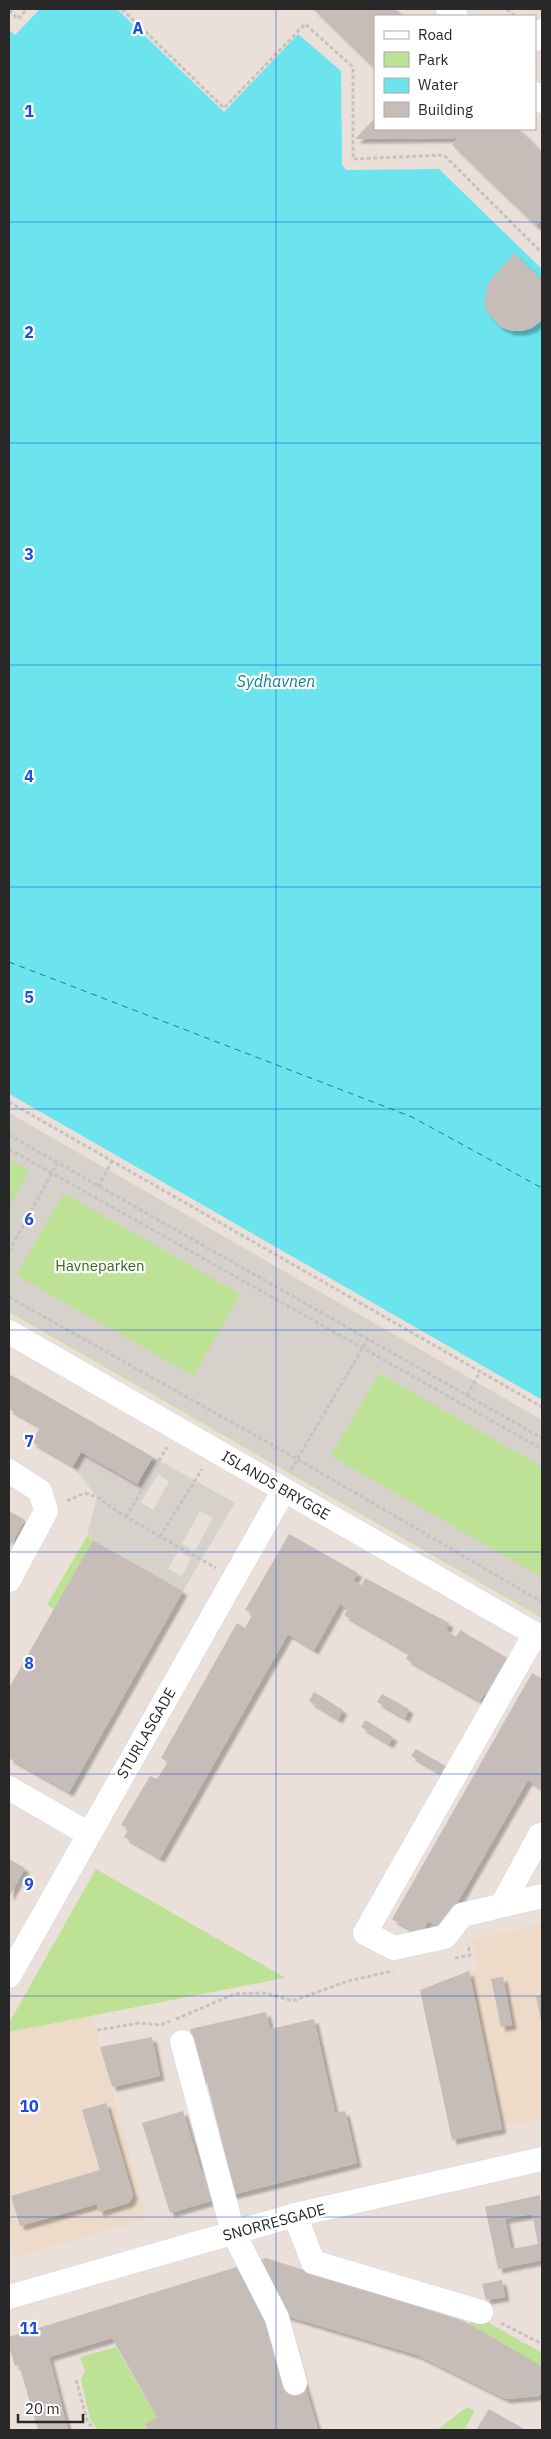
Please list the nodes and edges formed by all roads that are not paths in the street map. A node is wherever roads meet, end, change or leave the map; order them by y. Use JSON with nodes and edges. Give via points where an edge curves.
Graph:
{"nodes":[{"id":1,"x":9,"y":1332,"type":"edge"},
{"id":2,"x":9,"y":1470,"type":"edge"},
{"id":3,"x":287,"y":1483,"type":"junction"},
{"id":4,"x":9,"y":1580,"type":"edge"},
{"id":5,"x":539,"y":1636,"type":"edge"},
{"id":6,"x":9,"y":1788,"type":"edge"},
{"id":7,"x":89,"y":1834,"type":"junction"},
{"id":8,"x":542,"y":1837,"type":"edge"},
{"id":9,"x":542,"y":1896,"type":"edge"},
{"id":10,"x":502,"y":1906,"type":"junction"},
{"id":11,"x":9,"y":1976,"type":"edge"},
{"id":12,"x":182,"y":2042,"type":"dead end"},
{"id":13,"x":542,"y":2159,"type":"edge"},
{"id":14,"x":295,"y":2215,"type":"junction"},
{"id":15,"x":233,"y":2232,"type":"junction"},
{"id":16,"x":9,"y":2297,"type":"edge"},
{"id":17,"x":481,"y":2312,"type":"road end"},
{"id":18,"x":295,"y":2383,"type":"dead end"}],
"edges":[{"from":1,"to":3,"type":"street","name":"ISLANDS BRYGGE","via":[[214,1450]]},
{"from":2,"to":4,"type":"street","via":[[40,1491],[46,1511]]},
{"from":3,"to":5,"type":"street","name":"ISLANDS BRYGGE"},
{"from":3,"to":7,"type":"street","name":"STURLASGADE"},
{"from":5,"to":10,"type":"street","via":[[365,1933],[394,1948],[445,1937],[462,1915]]},
{"from":6,"to":7,"type":"street"},
{"from":7,"to":11,"type":"street","name":"STURLASGADE"},
{"from":8,"to":10,"type":"street","via":[[540,1835]]},
{"from":9,"to":10,"type":"street"},
{"from":12,"to":15,"type":"street"},
{"from":13,"to":14,"type":"street","name":"SNORRESGADE"},
{"from":14,"to":15,"type":"street","name":"SNORRESGADE"},
{"from":14,"to":17,"type":"street","via":[[313,2262]]},
{"from":15,"to":16,"type":"street","name":"SNORRESGADE"},
{"from":15,"to":18,"type":"street","via":[[277,2318]]}]}
